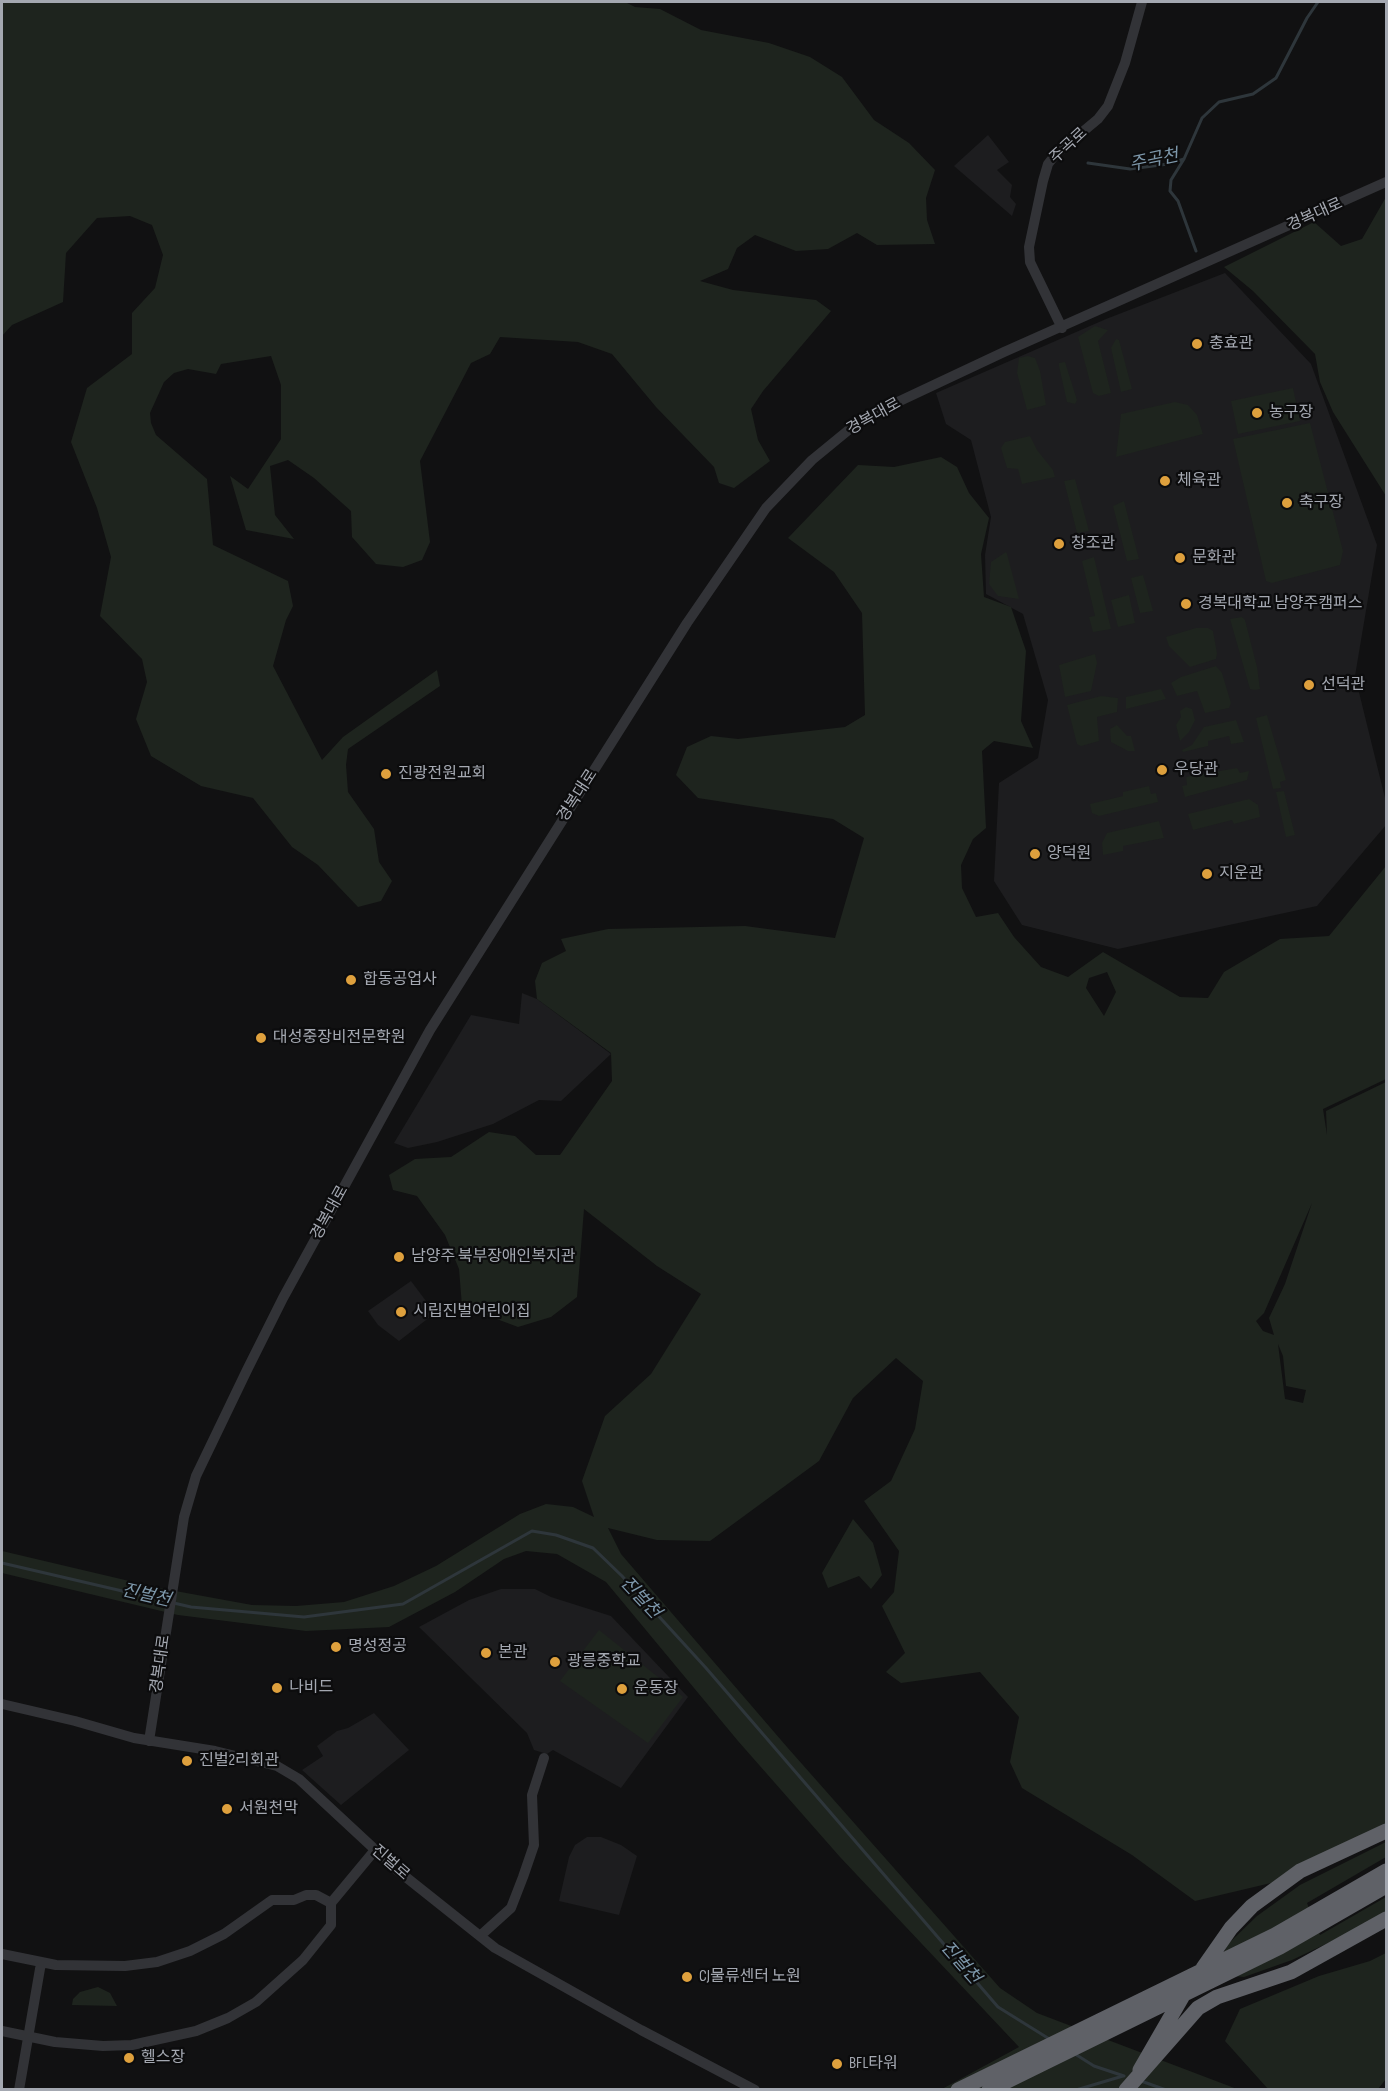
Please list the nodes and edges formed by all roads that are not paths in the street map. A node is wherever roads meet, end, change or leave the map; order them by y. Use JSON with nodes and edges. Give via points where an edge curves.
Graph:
{"nodes":[{"id":1,"x":1142,"y":2,"type":"edge"},
{"id":2,"x":1386,"y":182,"type":"edge"},
{"id":3,"x":1062,"y":328,"type":"junction"},
{"id":4,"x":2,"y":1704,"type":"edge"},
{"id":5,"x":149,"y":1741,"type":"junction"},
{"id":6,"x":544,"y":1758,"type":"dead end"},
{"id":7,"x":1386,"y":1831,"type":"edge"},
{"id":8,"x":375,"y":1850,"type":"junction"},
{"id":9,"x":1386,"y":1871,"type":"edge"},
{"id":10,"x":1386,"y":1886,"type":"edge"},
{"id":11,"x":332,"y":1903,"type":"junction"},
{"id":12,"x":1386,"y":1919,"type":"edge"},
{"id":13,"x":480,"y":1936,"type":"junction"},
{"id":14,"x":1277,"y":1941,"type":"junction"},
{"id":15,"x":2,"y":1954,"type":"edge"},
{"id":16,"x":41,"y":1963,"type":"junction"},
{"id":17,"x":2,"y":2031,"type":"edge"},
{"id":18,"x":27,"y":2035,"type":"junction"},
{"id":19,"x":1140,"y":2070,"type":"junction"},
{"id":20,"x":19,"y":2090,"type":"edge"},
{"id":21,"x":755,"y":2090,"type":"edge"},
{"id":22,"x":958,"y":2090,"type":"edge"},
{"id":23,"x":989,"y":2090,"type":"edge"},
{"id":24,"x":1126,"y":2090,"type":"edge"}],
"edges":[{"from":1,"to":3,"type":"street","name":"주곡로","via":[[1108,106],[1056,153],[1043,181],[1029,247],[1030,262]]},
{"from":2,"to":3,"type":"street","name":"경복대로"},
{"from":3,"to":5,"type":"street","name":"경복대로","via":[[870,415],[851,428],[812,460],[766,508],[687,623],[419,1050],[283,1298],[209,1447],[184,1517]]},
{"from":4,"to":5,"type":"street","name":"진벌로"},
{"from":5,"to":8,"type":"street","name":"진벌로","via":[[277,1766],[299,1779]]},
{"from":6,"to":13,"type":"street","via":[[531,1796],[534,1845],[523,1877],[510,1908]]},
{"from":7,"to":19,"type":"highway","via":[[1300,1871],[1252,1906],[1231,1928],[1183,1995]]},
{"from":8,"to":11,"type":"street"},
{"from":8,"to":13,"type":"street","name":"진벌로"},
{"from":9,"to":14,"type":"highway"},
{"from":10,"to":14,"type":"highway"},
{"from":11,"to":16,"type":"street","via":[[316,1895],[272,1900],[224,1934],[157,1962],[96,1966]]},
{"from":11,"to":18,"type":"street","via":[[331,1924],[303,1960],[256,2002],[228,2018],[196,2031],[132,2045],[75,2044]]},
{"from":12,"to":19,"type":"highway","via":[[1291,1972],[1217,1997],[1198,2008]]},
{"from":13,"to":21,"type":"street","name":"진벌로","via":[[537,1974]]},
{"from":14,"to":22,"type":"highway"},
{"from":14,"to":23,"type":"highway"},
{"from":15,"to":16,"type":"street"},
{"from":16,"to":18,"type":"street"},
{"from":17,"to":18,"type":"street"},
{"from":18,"to":20,"type":"street"},
{"from":19,"to":24,"type":"highway"}]}
